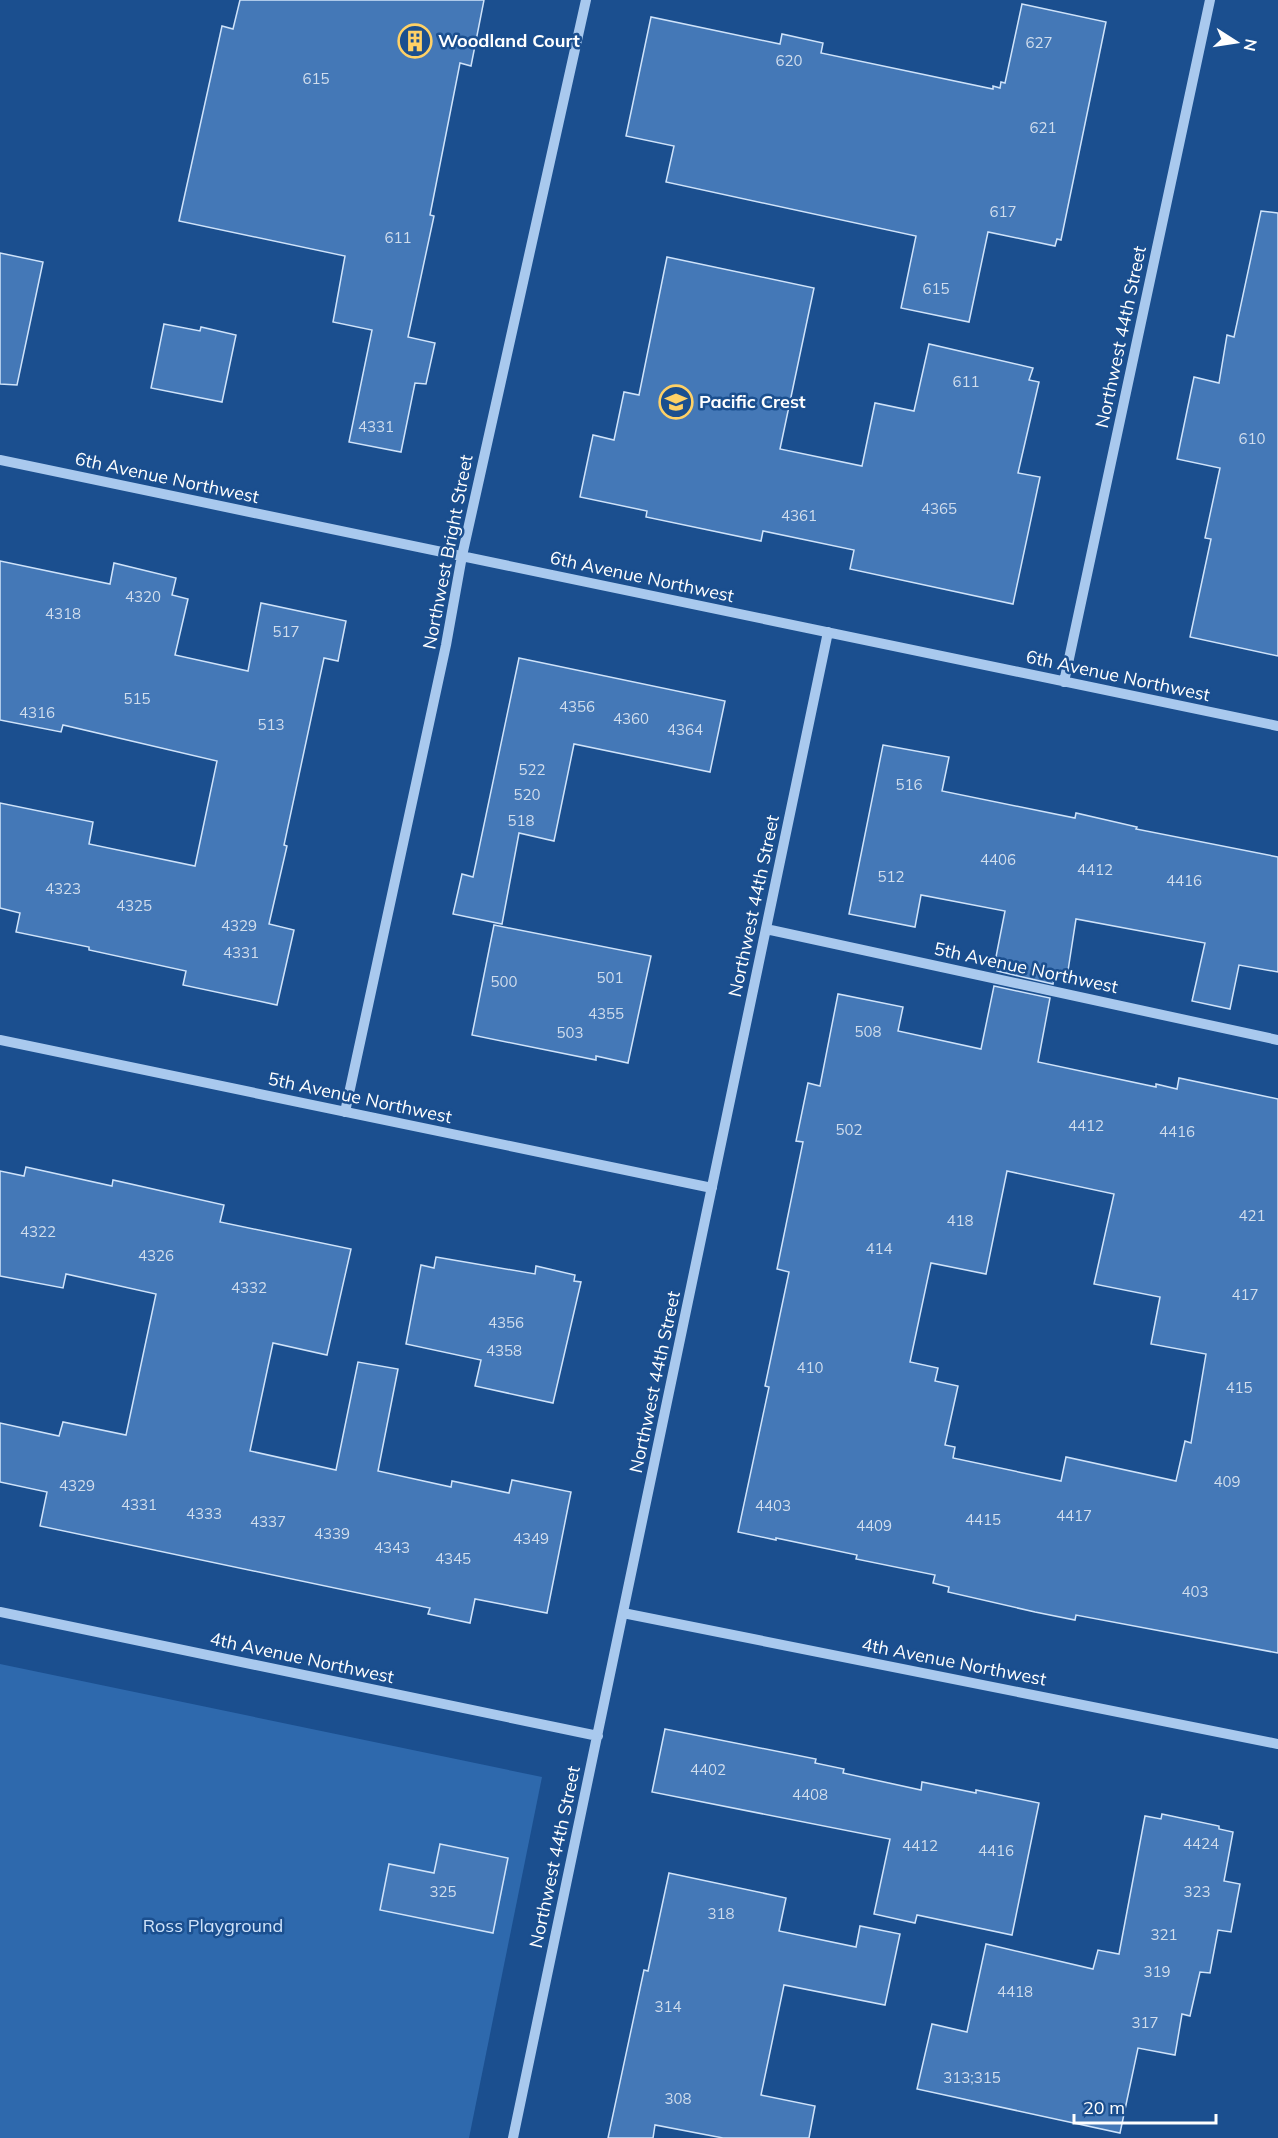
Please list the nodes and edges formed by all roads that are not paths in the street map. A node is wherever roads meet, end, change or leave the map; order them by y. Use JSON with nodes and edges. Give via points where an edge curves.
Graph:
{"nodes":[{"id":1,"x":586,"y":0,"type":"edge"},
{"id":2,"x":1210,"y":0,"type":"edge"},
{"id":3,"x":0,"y":460,"type":"edge"},
{"id":4,"x":462,"y":556,"type":"junction"},
{"id":5,"x":828,"y":632,"type":"junction"},
{"id":6,"x":1064,"y":682,"type":"junction"},
{"id":7,"x":1278,"y":726,"type":"edge"},
{"id":8,"x":766,"y":929,"type":"junction"},
{"id":9,"x":0,"y":1040,"type":"edge"},
{"id":10,"x":1278,"y":1040,"type":"edge"},
{"id":11,"x":345,"y":1112,"type":"junction"},
{"id":12,"x":712,"y":1188,"type":"junction"},
{"id":13,"x":0,"y":1612,"type":"edge"},
{"id":14,"x":623,"y":1613,"type":"junction"},
{"id":15,"x":598,"y":1736,"type":"junction"},
{"id":16,"x":1278,"y":1744,"type":"edge"},
{"id":17,"x":513,"y":2138,"type":"edge"}],
"edges":[{"from":1,"to":4,"type":"street","name":"Northwest Bright Street"},
{"from":2,"to":6,"type":"street","name":"Northwest 44th Street"},
{"from":3,"to":4,"type":"street","name":"6th Avenue Northwest"},
{"from":4,"to":5,"type":"street","name":"6th Avenue Northwest"},
{"from":4,"to":11,"type":"street","name":"Northwest Bright Street"},
{"from":5,"to":6,"type":"street","name":"6th Avenue Northwest"},
{"from":5,"to":8,"type":"street","name":"Northwest 44th Street"},
{"from":6,"to":7,"type":"street","name":"6th Avenue Northwest"},
{"from":8,"to":10,"type":"street","name":"5th Avenue Northwest"},
{"from":8,"to":12,"type":"street","name":"Northwest 44th Street"},
{"from":9,"to":11,"type":"street","name":"5th Avenue Northwest"},
{"from":11,"to":12,"type":"street","name":"5th Avenue Northwest"},
{"from":12,"to":14,"type":"street","name":"Northwest 44th Street"},
{"from":13,"to":15,"type":"street","name":"4th Avenue Northwest"},
{"from":14,"to":15,"type":"street","name":"Northwest 44th Street"},
{"from":14,"to":16,"type":"street","name":"4th Avenue Northwest"},
{"from":15,"to":17,"type":"street","name":"Northwest 44th Street"}]}
